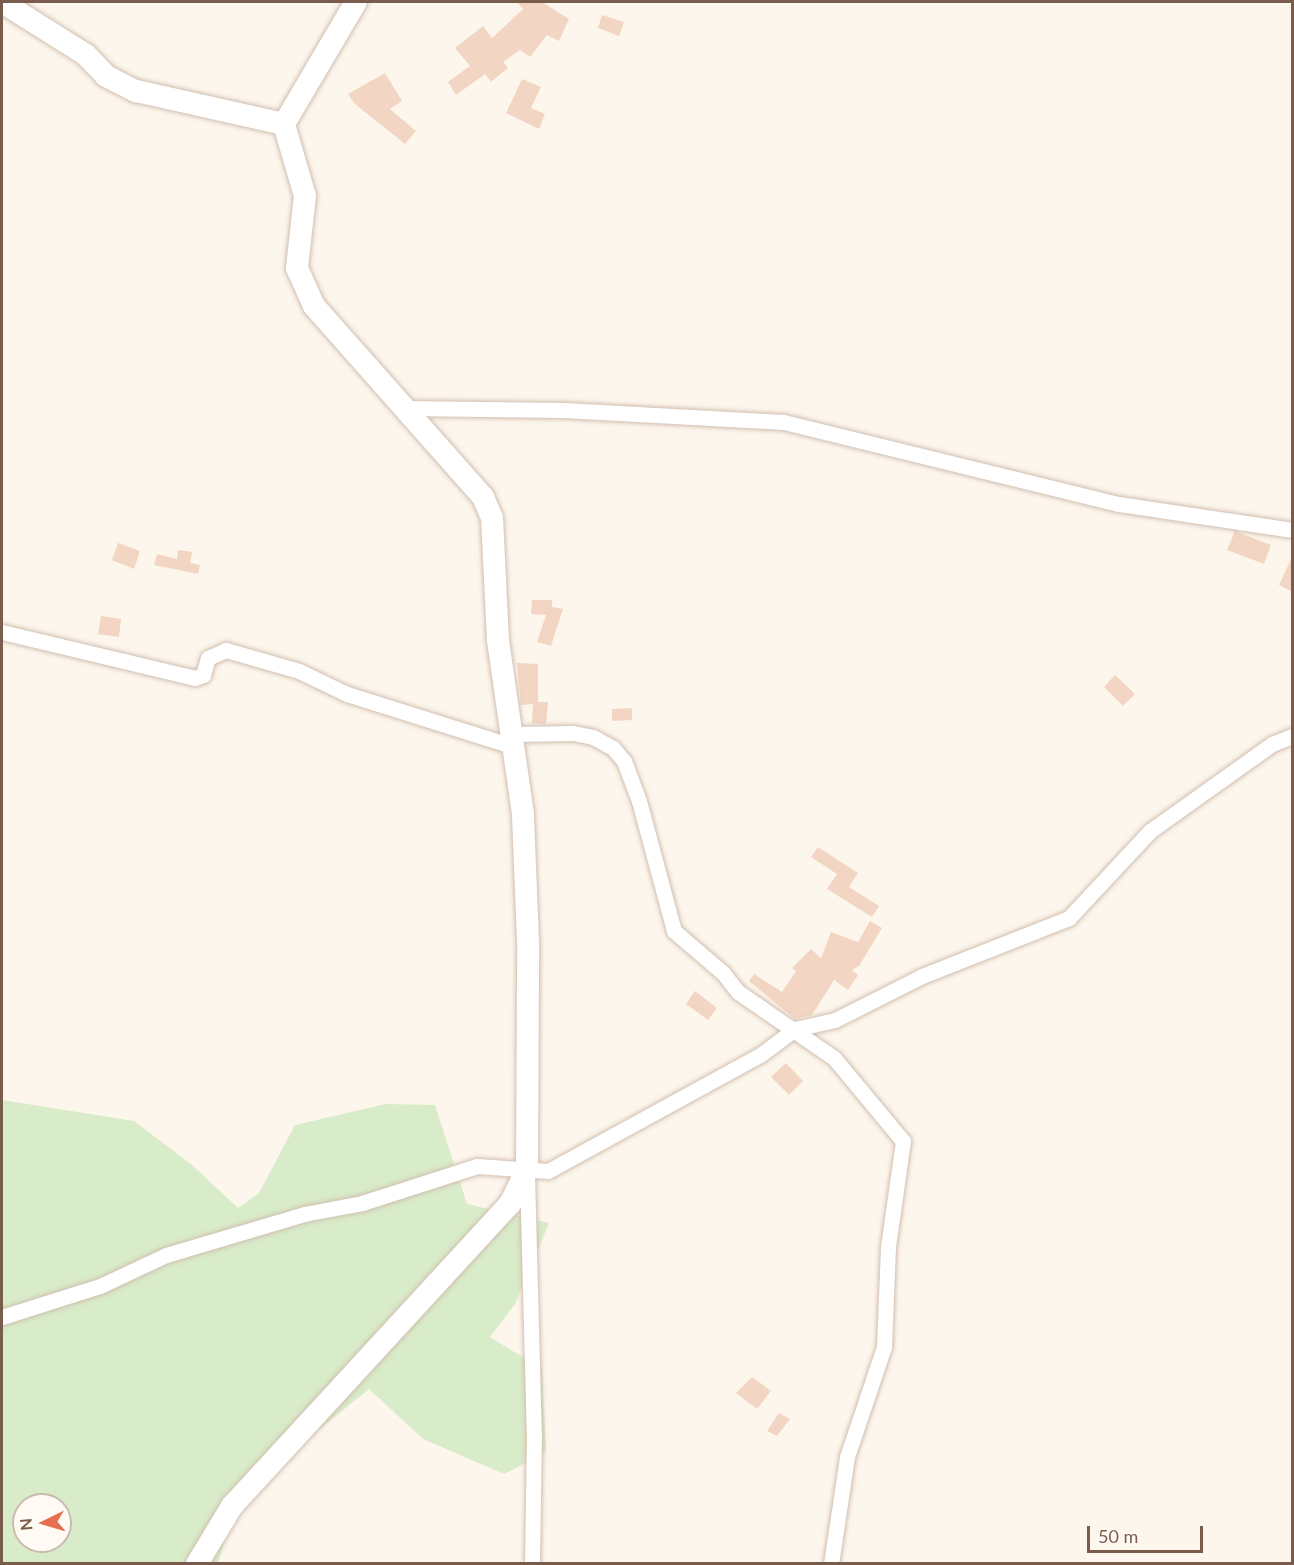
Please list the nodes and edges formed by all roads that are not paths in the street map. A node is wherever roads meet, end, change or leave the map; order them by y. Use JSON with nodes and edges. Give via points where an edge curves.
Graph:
{"nodes":[{"id":1,"x":2,"y":2,"type":"edge"},
{"id":2,"x":356,"y":2,"type":"edge"},
{"id":3,"x":284,"y":124,"type":"junction"},
{"id":4,"x":402,"y":408,"type":"junction"},
{"id":5,"x":1293,"y":530,"type":"edge"},
{"id":6,"x":2,"y":632,"type":"edge"},
{"id":7,"x":1293,"y":736,"type":"edge"},
{"id":8,"x":511,"y":740,"type":"junction"},
{"id":9,"x":795,"y":1029,"type":"junction"},
{"id":10,"x":527,"y":1169,"type":"junction"},
{"id":11,"x":2,"y":1317,"type":"edge"},
{"id":12,"x":197,"y":1563,"type":"edge"},
{"id":13,"x":532,"y":1563,"type":"edge"},
{"id":14,"x":831,"y":1563,"type":"edge"}],
"edges":[{"from":1,"to":3,"type":"street","via":[[86,55],[106,76],[136,91]]},
{"from":2,"to":3,"type":"street"},
{"from":3,"to":4,"type":"street","via":[[306,196],[297,268],[302,286]]},
{"from":4,"to":5,"type":"street","via":[[564,410],[784,422],[1119,504]]},
{"from":4,"to":8,"type":"street","via":[[490,509],[498,640]]},
{"from":6,"to":8,"type":"street","via":[[195,678],[202,675],[208,658],[226,650],[298,671],[346,694]]},
{"from":7,"to":9,"type":"street","via":[[1272,744],[1150,831],[1070,918],[922,976],[835,1020]]},
{"from":8,"to":9,"type":"street","via":[[573,733],[593,737],[613,748],[624,760],[639,801],[664,889],[670,926],[723,973],[738,992]]},
{"from":8,"to":10,"type":"street","via":[[523,814],[528,941]]},
{"from":9,"to":10,"type":"street","via":[[760,1055],[548,1171]]},
{"from":9,"to":14,"type":"street","via":[[834,1058],[903,1141],[888,1246],[884,1347],[847,1457]]},
{"from":10,"to":11,"type":"street","via":[[477,1166],[362,1203],[304,1214],[166,1255],[100,1286]]},
{"from":10,"to":12,"type":"street","via":[[510,1204],[232,1506]]},
{"from":10,"to":13,"type":"street","via":[[534,1434]]}]}
